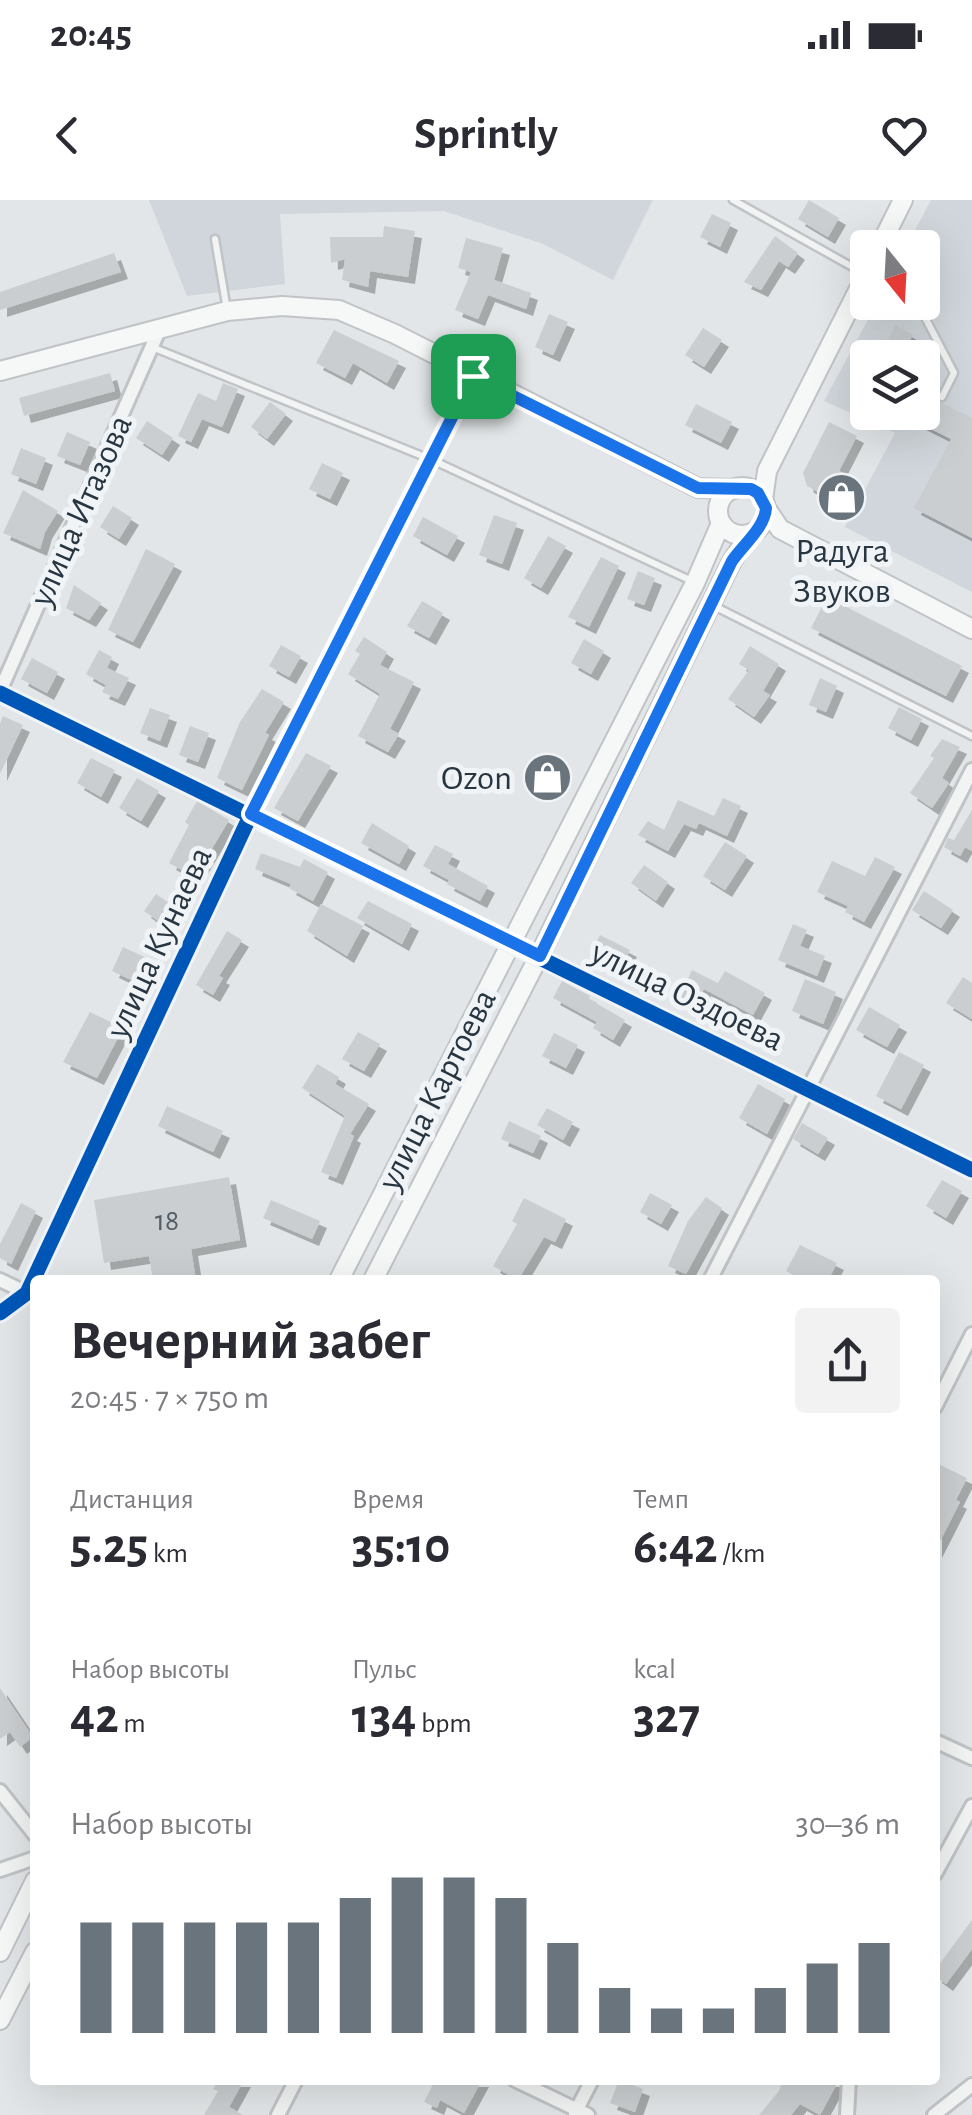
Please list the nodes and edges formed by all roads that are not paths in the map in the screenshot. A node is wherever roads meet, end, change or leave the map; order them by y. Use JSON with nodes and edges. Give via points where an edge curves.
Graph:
{"nodes":[{"id":1,"x":733,"y":200,"type":"edge"},
{"id":2,"x":904,"y":200,"type":"edge"},
{"id":3,"x":889,"y":230,"type":"edge"},
{"id":4,"x":215,"y":239,"type":"dead end"},
{"id":5,"x":850,"y":264,"type":"edge"},
{"id":6,"x":850,"y":307,"type":"edge"},
{"id":7,"x":227,"y":311,"type":"junction"},
{"id":8,"x":926,"y":320,"type":"edge"},
{"id":9,"x":160,"y":328,"type":"junction"},
{"id":10,"x":152,"y":347,"type":"junction"},
{"id":11,"x":0,"y":371,"type":"edge"},
{"id":12,"x":473,"y":376,"type":"junction"},
{"id":13,"x":942,"y":397,"type":"dead end"},
{"id":14,"x":430,"y":459,"type":"junction"},
{"id":15,"x":767,"y":471,"type":"junction"},
{"id":16,"x":698,"y":488,"type":"junction"},
{"id":17,"x":739,"y":488,"type":"junction"},
{"id":18,"x":765,"y":504,"type":"junction"},
{"id":19,"x":720,"y":519,"type":"junction"},
{"id":20,"x":750,"y":534,"type":"junction"},
{"id":21,"x":695,"y":582,"type":"junction"},
{"id":22,"x":711,"y":604,"type":"junction"},
{"id":23,"x":972,"y":628,"type":"edge"},
{"id":24,"x":0,"y":692,"type":"edge"},
{"id":25,"x":972,"y":736,"type":"edge"},
{"id":26,"x":972,"y":770,"type":"edge"},
{"id":27,"x":251,"y":814,"type":"junction"},
{"id":28,"x":510,"y":942,"type":"junction"},
{"id":29,"x":540,"y":956,"type":"junction"},
{"id":30,"x":810,"y":1088,"type":"junction"},
{"id":31,"x":972,"y":1170,"type":"edge"},
{"id":32,"x":40,"y":1275,"type":"edge"},
{"id":33,"x":342,"y":1275,"type":"edge"},
{"id":34,"x":376,"y":1275,"type":"edge"},
{"id":35,"x":713,"y":1275,"type":"edge"},
{"id":36,"x":0,"y":1280,"type":"edge"},
{"id":37,"x":30,"y":1295,"type":"edge"},
{"id":38,"x":30,"y":1296,"type":"edge"},
{"id":39,"x":0,"y":1313,"type":"edge"},
{"id":40,"x":972,"y":1334,"type":"edge"},
{"id":41,"x":940,"y":1398,"type":"edge"},
{"id":42,"x":940,"y":1743,"type":"edge"},
{"id":43,"x":972,"y":1758,"type":"edge"},
{"id":44,"x":0,"y":1791,"type":"edge"},
{"id":45,"x":972,"y":1806,"type":"edge"},
{"id":46,"x":30,"y":1829,"type":"edge"},
{"id":47,"x":30,"y":1860,"type":"edge"},
{"id":48,"x":940,"y":1865,"type":"edge"},
{"id":49,"x":0,"y":1870,"type":"edge"},
{"id":50,"x":30,"y":1891,"type":"edge"},
{"id":51,"x":0,"y":1952,"type":"edge"},
{"id":52,"x":30,"y":1962,"type":"edge"},
{"id":53,"x":0,"y":2020,"type":"edge"},
{"id":54,"x":293,"y":2085,"type":"edge"},
{"id":55,"x":525,"y":2085,"type":"edge"},
{"id":56,"x":590,"y":2085,"type":"edge"},
{"id":57,"x":850,"y":2085,"type":"edge"},
{"id":58,"x":972,"y":2085,"type":"edge"},
{"id":59,"x":580,"y":2113,"type":"edge"},
{"id":60,"x":278,"y":2115,"type":"edge"},
{"id":61,"x":847,"y":2115,"type":"edge"},
{"id":62,"x":934,"y":2115,"type":"edge"}],
"edges":[{"from":1,"to":5,"type":"lane"},
{"from":2,"to":3,"type":"main road"},
{"from":4,"to":7,"type":"lane"},
{"from":6,"to":15,"type":"main road"},
{"from":7,"to":9,"type":"main road"},
{"from":7,"to":12,"type":"main road","via":[[339,310]]},
{"from":8,"to":13,"type":"lane","via":[[954,373]]},
{"from":9,"to":10,"type":"street","name":"улица Итазова"},
{"from":9,"to":11,"type":"main road"},
{"from":10,"to":14,"type":"lane"},
{"from":10,"to":24,"type":"street","name":"улица Итазова"},
{"from":12,"to":14,"type":"street","name":"улица Кунаева"},
{"from":12,"to":16,"type":"main road"},
{"from":14,"to":21,"type":"lane"},
{"from":14,"to":27,"type":"street","name":"улица Кунаева"},
{"from":15,"to":17,"type":"main road"},
{"from":15,"to":18,"type":"main road"},
{"from":16,"to":17,"type":"main road"},
{"from":16,"to":19,"type":"main road"},
{"from":17,"to":18,"type":"main road","via":[[758,493]]},
{"from":17,"to":19,"type":"main road","via":[[722,499]]},
{"from":18,"to":20,"type":"main road","via":[[763,524]]},
{"from":18,"to":23,"type":"main road","via":[[780,528]]},
{"from":19,"to":20,"type":"main road","via":[[734,534]]},
{"from":19,"to":21,"type":"main road","name":"улица Картоева"},
{"from":20,"to":22,"type":"main road","name":"улица Картоева"},
{"from":21,"to":28,"type":"main road","name":"улица Картоева"},
{"from":22,"to":25,"type":"lane"},
{"from":22,"to":29,"type":"main road","name":"улица Картоева"},
{"from":24,"to":27,"type":"street","name":"улица Оздоева"},
{"from":26,"to":30,"type":"street"},
{"from":27,"to":28,"type":"street","name":"улица Оздоева"},
{"from":27,"to":32,"type":"street","name":"улица Кунаева"},
{"from":28,"to":29,"type":"street","name":"улица Оздоева"},
{"from":28,"to":33,"type":"main road","name":"улица Картоева"},
{"from":29,"to":30,"type":"street","name":"улица Оздоева"},
{"from":29,"to":34,"type":"main road","name":"улица Картоева"},
{"from":30,"to":31,"type":"street","name":"улица Оздоева"},
{"from":30,"to":35,"type":"street"},
{"from":36,"to":37,"type":"street"},
{"from":38,"to":39,"type":"street","name":"улица Кунаева"},
{"from":40,"to":41,"type":"street"},
{"from":42,"to":43,"type":"street"},
{"from":44,"to":46,"type":"street"},
{"from":45,"to":48,"type":"street"},
{"from":47,"to":49,"type":"street"},
{"from":50,"to":51,"type":"main road"},
{"from":52,"to":53,"type":"main road"},
{"from":54,"to":60,"type":"street"},
{"from":55,"to":59,"type":"street"},
{"from":56,"to":59,"type":"street"},
{"from":57,"to":61,"type":"street"},
{"from":58,"to":62,"type":"street"}]}
